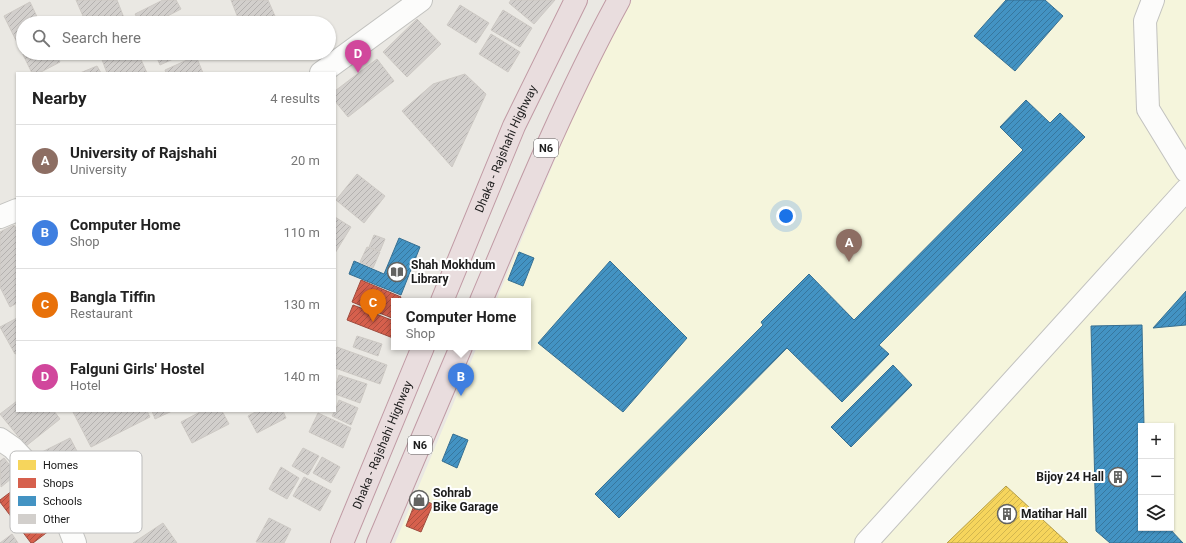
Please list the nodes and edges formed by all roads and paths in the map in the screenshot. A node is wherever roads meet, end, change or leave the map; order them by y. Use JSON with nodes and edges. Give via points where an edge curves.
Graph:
{"nodes":[{"id":1,"x":421,"y":0,"type":"edge"},
{"id":2,"x":576,"y":0,"type":"edge"},
{"id":3,"x":619,"y":0,"type":"edge"},
{"id":4,"x":1153,"y":0,"type":"edge"},
{"id":5,"x":322,"y":72,"type":"edge"},
{"id":6,"x":1186,"y":171,"type":"edge"},
{"id":7,"x":1186,"y":190,"type":"edge"},
{"id":8,"x":16,"y":210,"type":"edge"},
{"id":9,"x":0,"y":217,"type":"edge"},
{"id":10,"x":443,"y":298,"type":"edge"},
{"id":11,"x":482,"y":298,"type":"edge"},
{"id":12,"x":422,"y":350,"type":"edge"},
{"id":13,"x":460,"y":350,"type":"edge"},
{"id":14,"x":0,"y":439,"type":"edge"},
{"id":15,"x":17,"y":451,"type":"edge"},
{"id":16,"x":71,"y":533,"type":"edge"},
{"id":17,"x":75,"y":543,"type":"edge"},
{"id":18,"x":342,"y":543,"type":"edge"},
{"id":19,"x":378,"y":543,"type":"edge"},
{"id":20,"x":866,"y":543,"type":"edge"}],
"edges":[{"from":1,"to":5,"type":"street"},
{"from":2,"to":10,"type":"highway","name":"Dhaka - Rajshahi Highway","via":[[514,126]]},
{"from":3,"to":11,"type":"highway","number":"N6","via":[[549,141]]},
{"from":4,"to":6,"type":"street","via":[[1145,21],[1148,109]]},
{"from":7,"to":20,"type":"street"},
{"from":8,"to":9,"type":"street"},
{"from":12,"to":18,"type":"highway","name":"Dhaka - Rajshahi Highway"},
{"from":13,"to":19,"type":"highway","number":"N6"},
{"from":14,"to":15,"type":"street"},
{"from":16,"to":17,"type":"street"}]}
